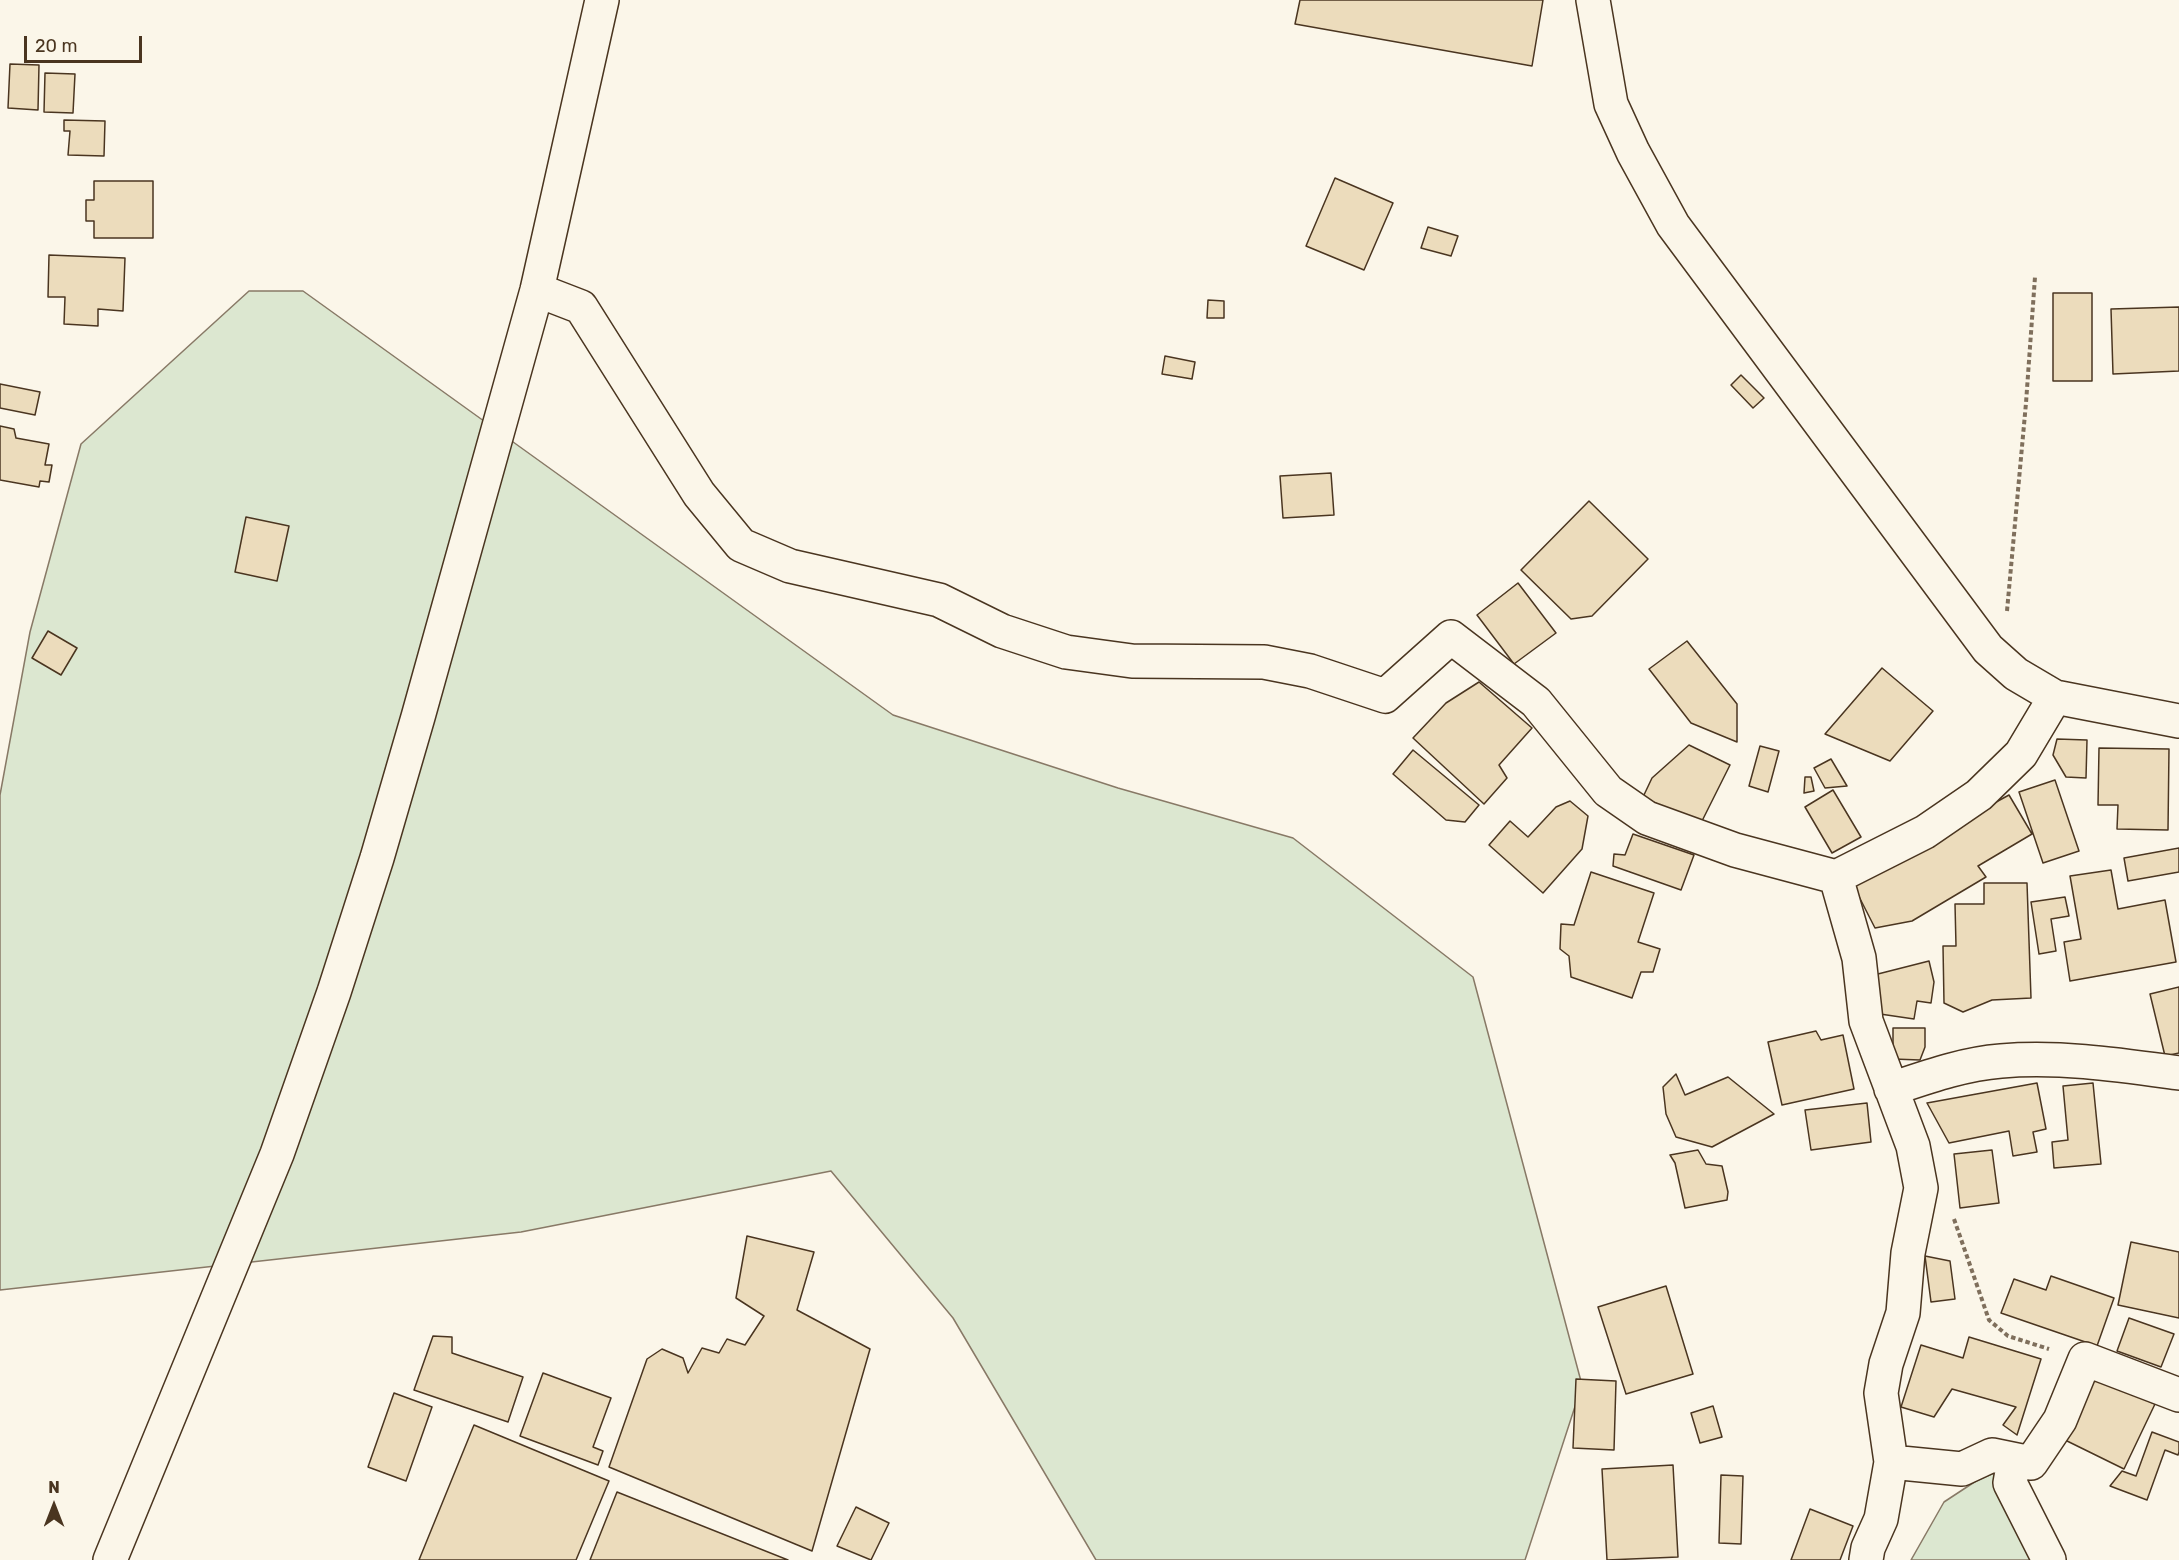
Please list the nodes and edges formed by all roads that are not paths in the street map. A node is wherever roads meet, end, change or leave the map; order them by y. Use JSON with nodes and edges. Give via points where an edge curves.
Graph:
{"nodes":[{"id":1,"x":602,"y":0,"type":"edge"},
{"id":2,"x":1593,"y":0,"type":"edge"},
{"id":3,"x":537,"y":290,"type":"junction"},
{"id":4,"x":2055,"y":697,"type":"junction"},
{"id":5,"x":2179,"y":721,"type":"edge"},
{"id":6,"x":1836,"y":878,"type":"junction"},
{"id":7,"x":2179,"y":1073,"type":"edge"},
{"id":8,"x":1891,"y":1089,"type":"junction"},
{"id":9,"x":2179,"y":1395,"type":"edge"},
{"id":10,"x":2014,"y":1460,"type":"junction"},
{"id":11,"x":1891,"y":1461,"type":"junction"},
{"id":12,"x":110,"y":1560,"type":"edge"},
{"id":13,"x":1866,"y":1560,"type":"edge"},
{"id":14,"x":2049,"y":1560,"type":"edge"}],
"edges":[{"from":1,"to":3,"type":"street"},
{"from":2,"to":4,"type":"street","via":[[1611,104],[1673,225],[1988,649],[2016,674]]},
{"from":3,"to":6,"type":"street","via":[[581,307],[699,494],[741,545],[790,566],[939,600],[1002,631],[1066,652],[1132,661],[1264,662],[1310,671],[1385,696],[1451,637],[1536,702],[1608,791],[1647,818],[1735,850]]},
{"from":3,"to":12,"type":"street","via":[[418,717],[334,992],[277,1154]]},
{"from":4,"to":5,"type":"street"},
{"from":4,"to":6,"type":"street","via":[[2021,754],[1979,795],[1925,832]]},
{"from":6,"to":8,"type":"street","via":[[1859,958],[1866,1021]]},
{"from":7,"to":8,"type":"street","via":[[2058,1059],[2000,1060],[1944,1071]]},
{"from":8,"to":11,"type":"street","via":[[1913,1146],[1920,1188],[1903,1312],[1881,1393]]},
{"from":9,"to":10,"type":"street","via":[[2085,1359],[2060,1419],[2031,1463]]},
{"from":10,"to":11,"type":"street","via":[[1992,1455],[1962,1469]]},
{"from":10,"to":14,"type":"street","via":[[2010,1482]]},
{"from":11,"to":13,"type":"street","via":[[1881,1519]]}]}
